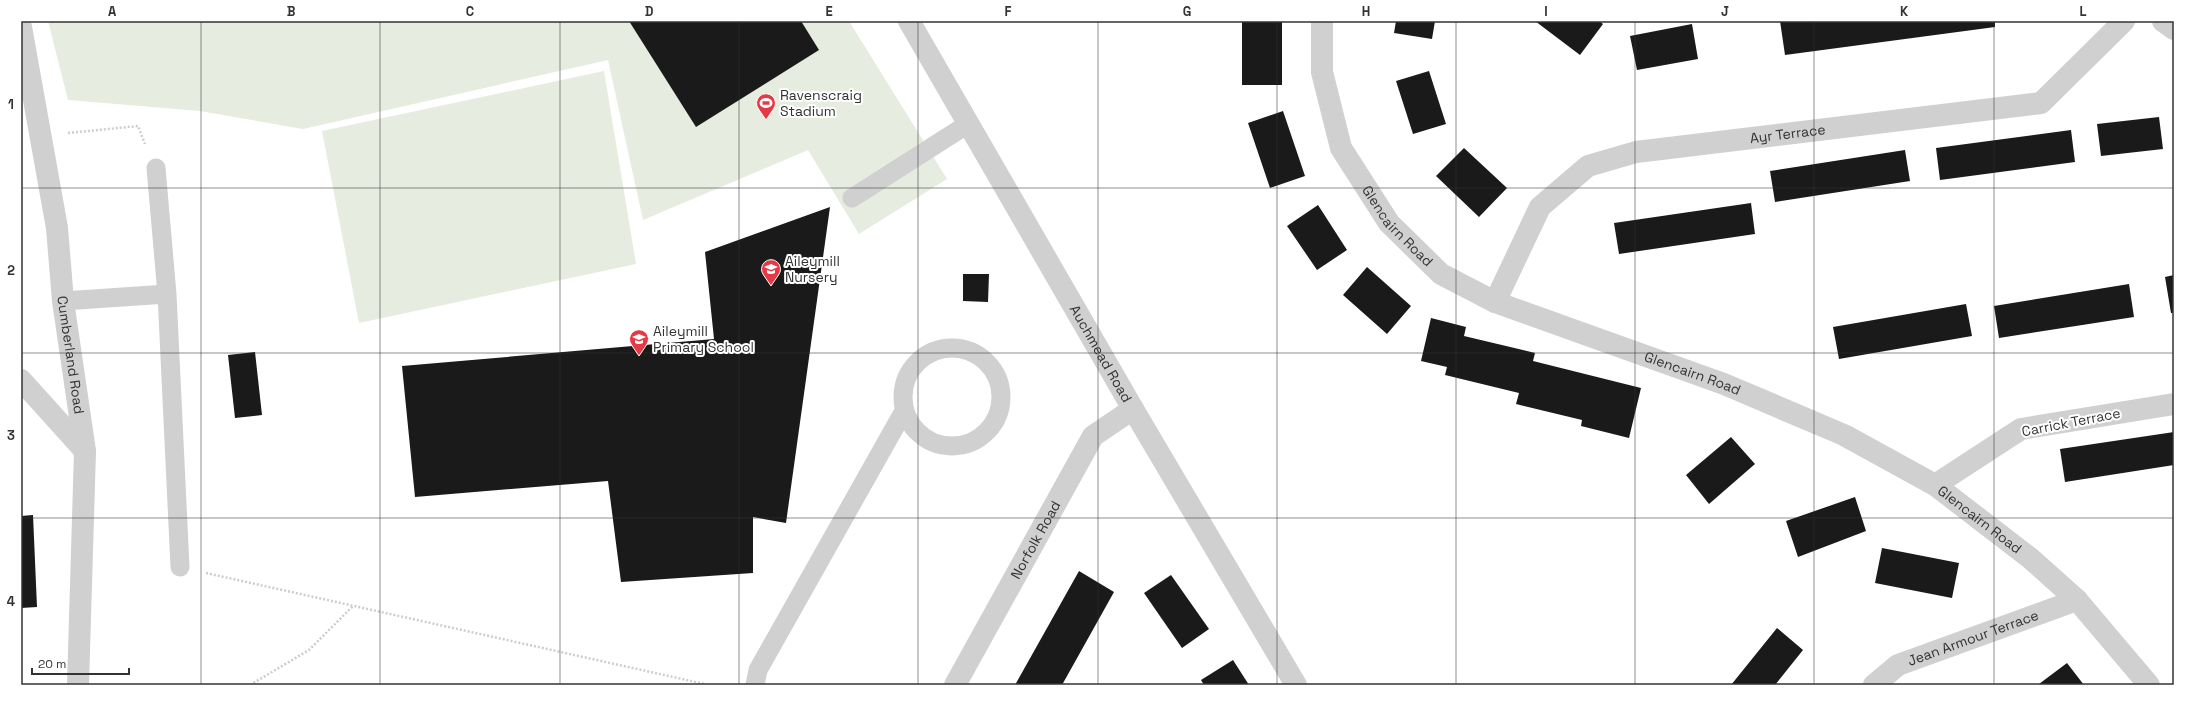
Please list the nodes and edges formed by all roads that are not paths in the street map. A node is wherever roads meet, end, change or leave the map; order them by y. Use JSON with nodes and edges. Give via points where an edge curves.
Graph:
{"nodes":[{"id":1,"x":909,"y":21,"type":"edge"},
{"id":2,"x":1322,"y":21,"type":"edge"},
{"id":3,"x":2124,"y":21,"type":"edge"},
{"id":4,"x":2162,"y":21,"type":"edge"},
{"id":5,"x":2174,"y":29,"type":"edge"},
{"id":6,"x":22,"y":35,"type":"edge"},
{"id":7,"x":968,"y":124,"type":"junction"},
{"id":8,"x":156,"y":168,"type":"road end"},
{"id":9,"x":852,"y":198,"type":"dead end"},
{"id":10,"x":167,"y":294,"type":"junction"},
{"id":11,"x":63,"y":301,"type":"junction"},
{"id":12,"x":1495,"y":302,"type":"junction"},
{"id":13,"x":21,"y":380,"type":"edge"},
{"id":14,"x":2174,"y":404,"type":"edge"},
{"id":15,"x":1133,"y":408,"type":"junction"},
{"id":16,"x":904,"y":411,"type":"junction"},
{"id":17,"x":85,"y":451,"type":"junction"},
{"id":18,"x":1935,"y":485,"type":"junction"},
{"id":19,"x":180,"y":568,"type":"road end"},
{"id":20,"x":2077,"y":600,"type":"junction"},
{"id":21,"x":78,"y":685,"type":"edge"},
{"id":22,"x":755,"y":685,"type":"edge"},
{"id":23,"x":955,"y":685,"type":"edge"},
{"id":24,"x":1296,"y":685,"type":"edge"},
{"id":25,"x":1874,"y":685,"type":"edge"},
{"id":26,"x":2149,"y":685,"type":"edge"}],
"edges":[{"from":1,"to":7,"type":"street","name":"Auchmead Road"},
{"from":2,"to":12,"type":"street","name":"Glencairn Road","via":[[1322,72],[1341,148],[1389,223],[1441,274]]},
{"from":3,"to":12,"type":"street","name":"Ayr Terrace","via":[[2041,102],[1636,152],[1588,166],[1540,207]]},
{"from":4,"to":5,"type":"street"},
{"from":6,"to":11,"type":"street","name":"Cumberland Road","via":[[57,228]]},
{"from":7,"to":9,"type":"lane"},
{"from":7,"to":15,"type":"street","name":"Auchmead Road"},
{"from":8,"to":10,"type":"lane"},
{"from":10,"to":11,"type":"lane"},
{"from":10,"to":19,"type":"lane"},
{"from":11,"to":17,"type":"street","name":"Cumberland Road"},
{"from":12,"to":18,"type":"street","name":"Glencairn Road","via":[[1724,384],[1844,435]]},
{"from":13,"to":17,"type":"street"},
{"from":14,"to":18,"type":"street","name":"Carrick Terrace","via":[[2021,429]]},
{"from":15,"to":23,"type":"street","name":"Norfolk Road","via":[[1094,436]]},
{"from":15,"to":24,"type":"street","name":"Auchmead Road"},
{"from":16,"to":16,"type":"lane","via":[[903,391],[908,373],[921,358],[938,350],[957,348],[975,354],[990,367],[999,384],[1001,403],[995,421],[982,436],[965,445],[946,446],[928,440],[913,428]]},
{"from":16,"to":22,"type":"lane","via":[[761,664]]},
{"from":17,"to":21,"type":"street","name":"Cumberland Road"},
{"from":18,"to":20,"type":"street","name":"Glencairn Road","via":[[2030,558]]},
{"from":20,"to":25,"type":"street","name":"Jean Armour Terrace","via":[[1898,665]]},
{"from":20,"to":26,"type":"street","name":"Glencairn Road"}]}
